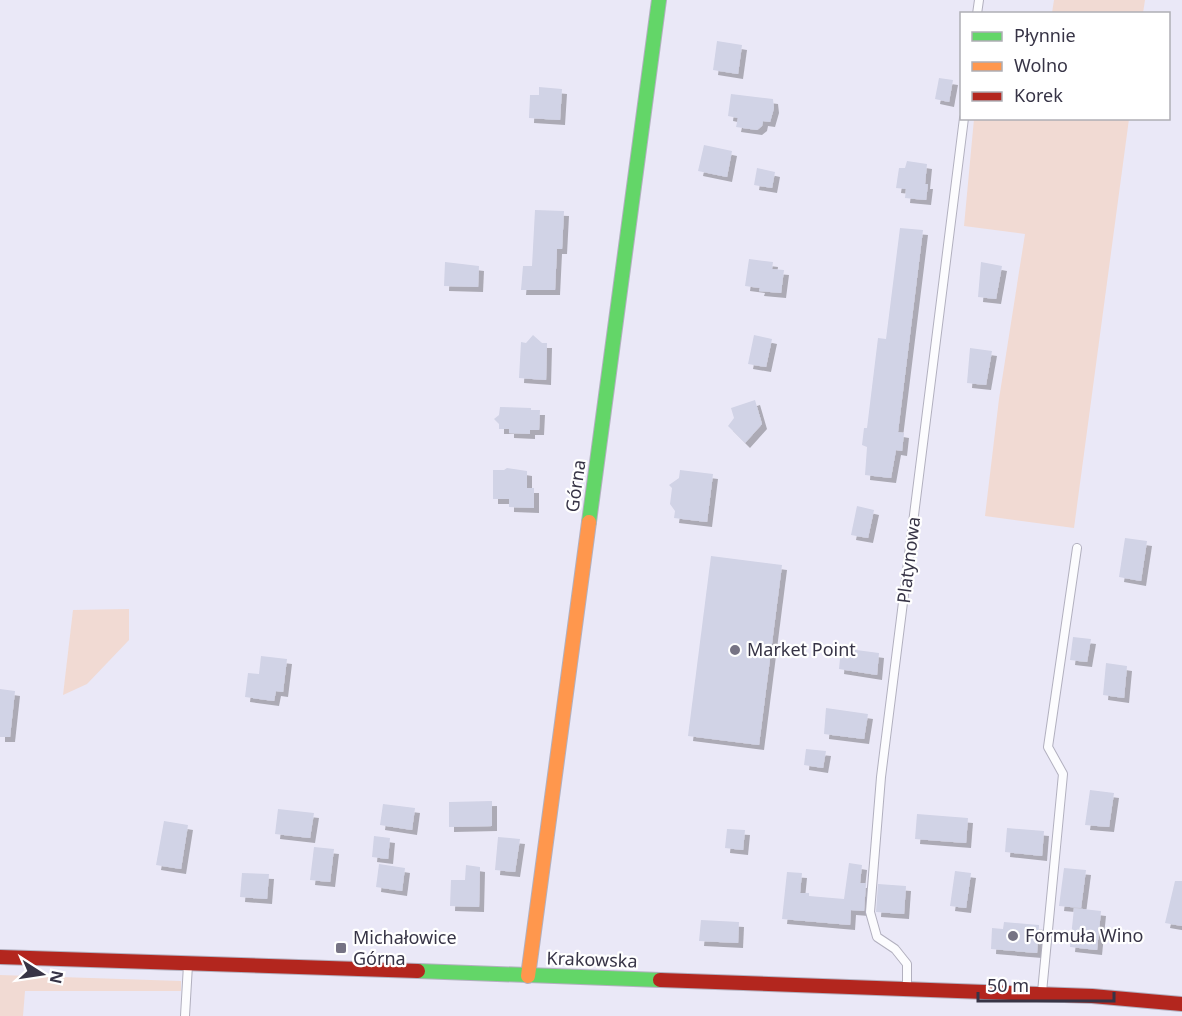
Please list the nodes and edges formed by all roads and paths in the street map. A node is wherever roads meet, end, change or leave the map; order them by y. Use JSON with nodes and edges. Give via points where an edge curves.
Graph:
{"nodes":[{"id":1,"x":659,"y":0,"type":"edge"},
{"id":2,"x":964,"y":120,"type":"edge"},
{"id":3,"x":1077,"y":548,"type":"dead end"},
{"id":4,"x":0,"y":957,"type":"edge"},
{"id":5,"x":188,"y":964,"type":"junction"},
{"id":6,"x":528,"y":976,"type":"junction"},
{"id":7,"x":907,"y":988,"type":"junction"},
{"id":8,"x":1042,"y":993,"type":"junction"},
{"id":9,"x":1182,"y":1004,"type":"edge"},
{"id":10,"x":185,"y":1016,"type":"edge"}],
"edges":[{"from":1,"to":6,"type":"main road","name":"Górna"},
{"from":2,"to":7,"type":"lane","name":"Platynowa","via":[[881,777],[870,912],[877,937],[908,964]]},
{"from":3,"to":8,"type":"lane","via":[[1048,747],[1063,774]]},
{"from":4,"to":5,"type":"main road","name":"Krakowska"},
{"from":5,"to":6,"type":"main road","name":"Krakowska"},
{"from":5,"to":10,"type":"lane"},
{"from":6,"to":7,"type":"main road","name":"Krakowska"},
{"from":7,"to":8,"type":"main road","name":"Krakowska"},
{"from":8,"to":9,"type":"main road","name":"Krakowska"}]}
